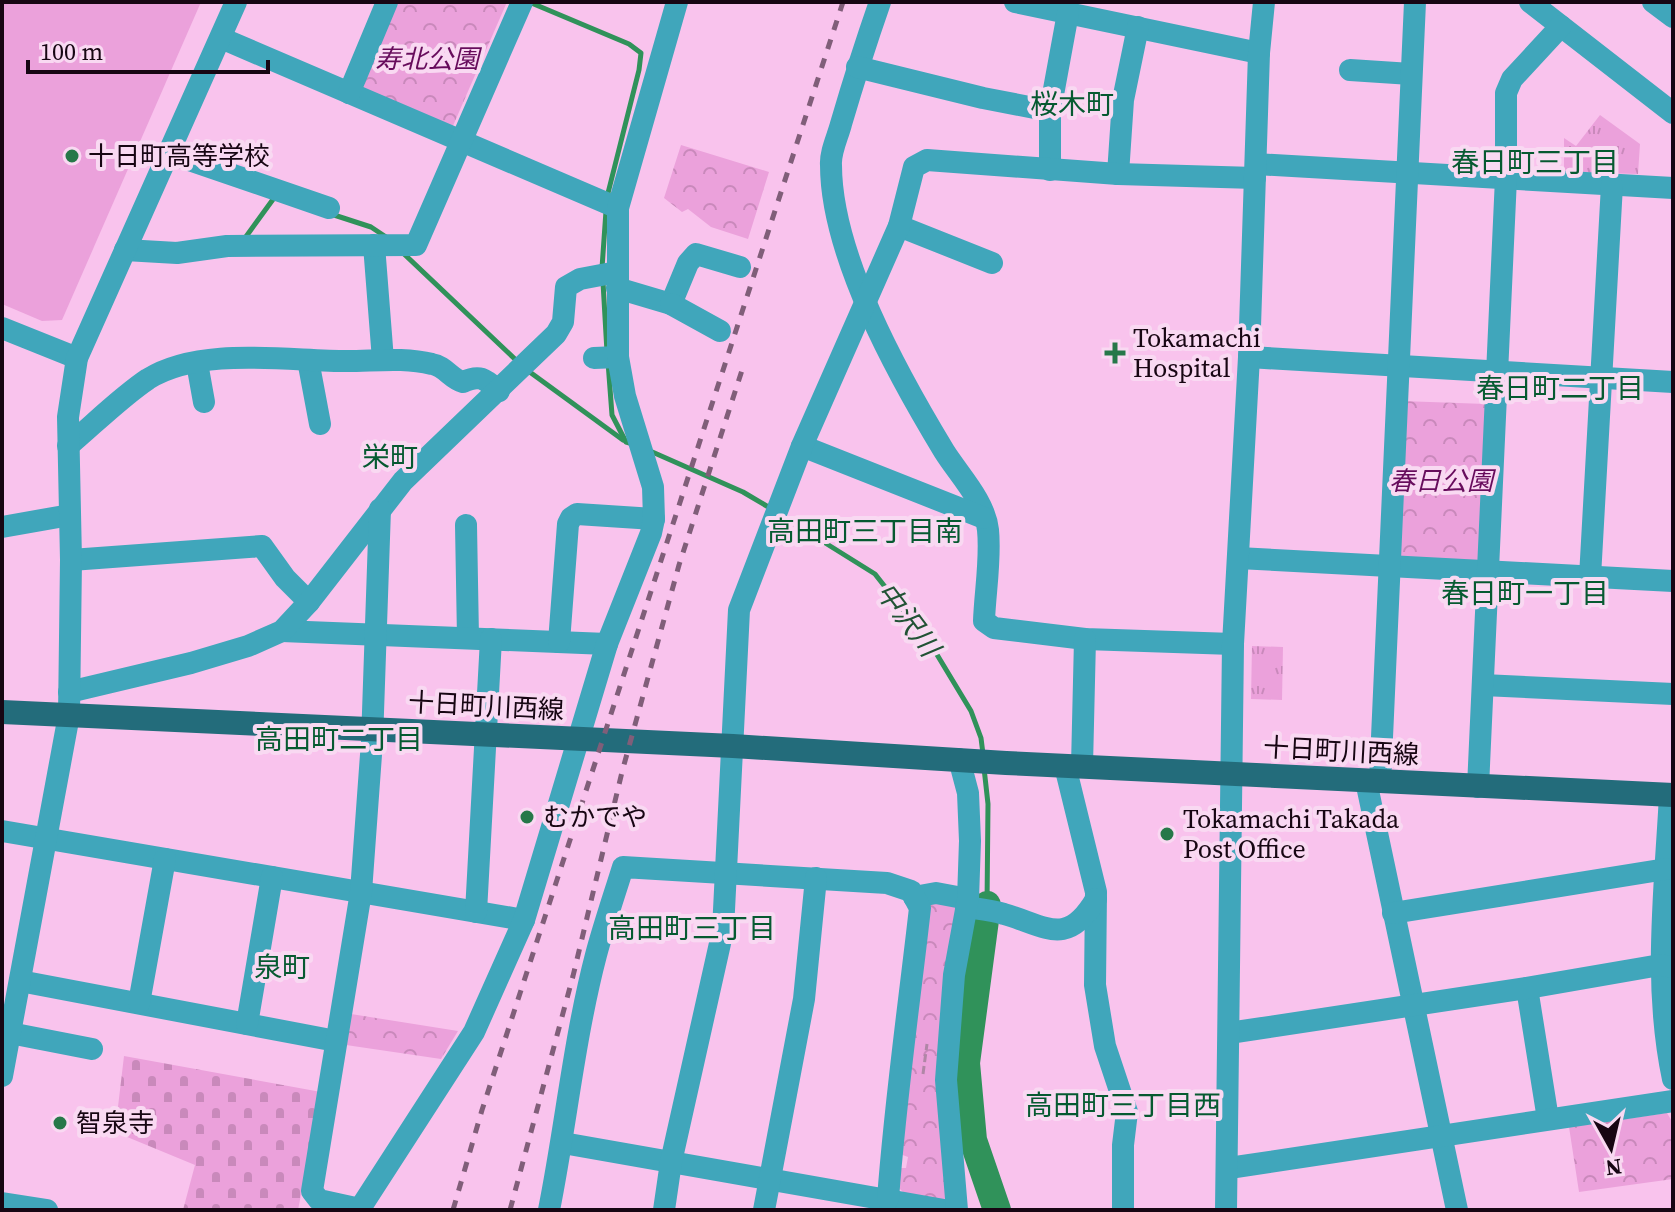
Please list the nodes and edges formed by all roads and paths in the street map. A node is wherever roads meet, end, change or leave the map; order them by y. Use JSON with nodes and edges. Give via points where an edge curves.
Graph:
{"nodes":[{"id":1,"x":236,"y":2,"type":"edge"},
{"id":2,"x":387,"y":2,"type":"edge"},
{"id":3,"x":522,"y":2,"type":"edge"},
{"id":4,"x":677,"y":2,"type":"edge"},
{"id":5,"x":880,"y":2,"type":"edge"},
{"id":6,"x":1015,"y":2,"type":"edge"},
{"id":7,"x":1264,"y":2,"type":"edge"},
{"id":8,"x":1415,"y":2,"type":"edge"},
{"id":9,"x":1530,"y":2,"type":"edge"},
{"id":10,"x":1653,"y":2,"type":"edge"},
{"id":11,"x":1068,"y":13,"type":"junction"},
{"id":12,"x":1673,"y":17,"type":"edge"},
{"id":13,"x":1561,"y":26,"type":"junction"},
{"id":14,"x":1138,"y":27,"type":"junction"},
{"id":15,"x":221,"y":38,"type":"junction"},
{"id":16,"x":1259,"y":53,"type":"junction"},
{"id":17,"x":857,"y":67,"type":"junction"},
{"id":18,"x":1350,"y":70,"type":"dead end"},
{"id":19,"x":1411,"y":74,"type":"junction"},
{"id":20,"x":349,"y":93,"type":"junction"},
{"id":21,"x":1050,"y":111,"type":"junction"},
{"id":22,"x":1673,"y":113,"type":"edge"},
{"id":23,"x":463,"y":141,"type":"junction"},
{"id":24,"x":169,"y":153,"type":"junction"},
{"id":25,"x":1050,"y":170,"type":"junction"},
{"id":26,"x":1255,"y":171,"type":"junction"},
{"id":27,"x":1407,"y":172,"type":"junction"},
{"id":28,"x":1118,"y":174,"type":"junction"},
{"id":29,"x":1506,"y":178,"type":"junction"},
{"id":30,"x":1612,"y":185,"type":"junction"},
{"id":31,"x":1673,"y":188,"type":"edge"},
{"id":32,"x":329,"y":208,"type":"dead end"},
{"id":33,"x":618,"y":208,"type":"junction"},
{"id":34,"x":899,"y":226,"type":"junction"},
{"id":35,"x":374,"y":245,"type":"junction"},
{"id":36,"x":125,"y":250,"type":"junction"},
{"id":37,"x":992,"y":263,"type":"dead end"},
{"id":38,"x":740,"y":267,"type":"dead end"},
{"id":39,"x":617,"y":280,"type":"junction"},
{"id":40,"x":671,"y":304,"type":"junction"},
{"id":41,"x":866,"y":304,"type":"junction"},
{"id":42,"x":2,"y":328,"type":"edge"},
{"id":43,"x":720,"y":331,"type":"dead end"},
{"id":44,"x":618,"y":357,"type":"junction"},
{"id":45,"x":1249,"y":357,"type":"junction"},
{"id":46,"x":77,"y":358,"type":"junction"},
{"id":47,"x":594,"y":358,"type":"dead end"},
{"id":48,"x":308,"y":360,"type":"junction"},
{"id":49,"x":393,"y":360,"type":"junction"},
{"id":50,"x":197,"y":363,"type":"junction"},
{"id":51,"x":1398,"y":366,"type":"junction"},
{"id":52,"x":1497,"y":372,"type":"junction"},
{"id":53,"x":1600,"y":377,"type":"junction"},
{"id":54,"x":1673,"y":382,"type":"edge"},
{"id":55,"x":499,"y":391,"type":"junction"},
{"id":56,"x":204,"y":402,"type":"dead end"},
{"id":57,"x":320,"y":424,"type":"dead end"},
{"id":58,"x":68,"y":446,"type":"junction"},
{"id":59,"x":802,"y":446,"type":"junction"},
{"id":60,"x":380,"y":509,"type":"junction"},
{"id":61,"x":70,"y":515,"type":"junction"},
{"id":62,"x":984,"y":518,"type":"junction"},
{"id":63,"x":654,"y":519,"type":"junction"},
{"id":64,"x":466,"y":525,"type":"dead end"},
{"id":65,"x":2,"y":527,"type":"edge"},
{"id":66,"x":1238,"y":558,"type":"junction"},
{"id":67,"x":71,"y":560,"type":"junction"},
{"id":68,"x":1389,"y":566,"type":"junction"},
{"id":69,"x":1488,"y":571,"type":"junction"},
{"id":70,"x":1590,"y":577,"type":"junction"},
{"id":71,"x":1673,"y":581,"type":"edge"},
{"id":72,"x":309,"y":602,"type":"junction"},
{"id":73,"x":282,"y":631,"type":"junction"},
{"id":74,"x":375,"y":634,"type":"junction"},
{"id":75,"x":480,"y":639,"type":"junction"},
{"id":76,"x":1085,"y":639,"type":"junction"},
{"id":77,"x":559,"y":642,"type":"junction"},
{"id":78,"x":607,"y":644,"type":"junction"},
{"id":79,"x":1233,"y":644,"type":"junction"},
{"id":80,"x":1483,"y":685,"type":"junction"},
{"id":81,"x":1673,"y":694,"type":"edge"},
{"id":82,"x":69,"y":704,"type":"junction"},
{"id":83,"x":2,"y":712,"type":"edge"},
{"id":84,"x":372,"y":728,"type":"junction"},
{"id":85,"x":486,"y":734,"type":"junction"},
{"id":86,"x":578,"y":739,"type":"junction"},
{"id":87,"x":733,"y":746,"type":"junction"},
{"id":88,"x":962,"y":759,"type":"junction"},
{"id":89,"x":1073,"y":766,"type":"junction"},
{"id":90,"x":1231,"y":773,"type":"junction"},
{"id":91,"x":1373,"y":782,"type":"junction"},
{"id":92,"x":1478,"y":787,"type":"junction"},
{"id":93,"x":1672,"y":795,"type":"edge"},
{"id":94,"x":2,"y":831,"type":"edge"},
{"id":95,"x":45,"y":839,"type":"junction"},
{"id":96,"x":165,"y":859,"type":"junction"},
{"id":97,"x":1666,"y":869,"type":"junction"},
{"id":98,"x":726,"y":873,"type":"junction"},
{"id":99,"x":272,"y":877,"type":"junction"},
{"id":100,"x":816,"y":878,"type":"junction"},
{"id":101,"x":361,"y":892,"type":"junction"},
{"id":102,"x":914,"y":897,"type":"junction"},
{"id":103,"x":1096,"y":899,"type":"junction"},
{"id":104,"x":967,"y":903,"type":"junction"},
{"id":105,"x":476,"y":912,"type":"junction"},
{"id":106,"x":1393,"y":913,"type":"junction"},
{"id":107,"x":524,"y":920,"type":"junction"},
{"id":108,"x":1666,"y":966,"type":"edge"},
{"id":109,"x":13,"y":988,"type":"edge"},
{"id":110,"x":1527,"y":988,"type":"junction"},
{"id":111,"x":139,"y":1003,"type":"junction"},
{"id":112,"x":1414,"y":1006,"type":"junction"},
{"id":113,"x":247,"y":1024,"type":"junction"},
{"id":114,"x":10,"y":1033,"type":"junction"},
{"id":115,"x":1229,"y":1033,"type":"junction"},
{"id":116,"x":336,"y":1041,"type":"junction"},
{"id":117,"x":927,"y":1044,"type":"dead end"},
{"id":118,"x":92,"y":1049,"type":"dead end"},
{"id":119,"x":923,"y":1074,"type":"dead end"},
{"id":120,"x":2,"y":1076,"type":"edge"},
{"id":121,"x":1673,"y":1079,"type":"edge"},
{"id":122,"x":1673,"y":1101,"type":"edge"},
{"id":123,"x":1548,"y":1119,"type":"junction"},
{"id":124,"x":1441,"y":1136,"type":"junction"},
{"id":125,"x":563,"y":1143,"type":"junction"},
{"id":126,"x":671,"y":1162,"type":"junction"},
{"id":127,"x":1229,"y":1168,"type":"junction"},
{"id":128,"x":769,"y":1178,"type":"junction"},
{"id":129,"x":888,"y":1199,"type":"junction"},
{"id":130,"x":2,"y":1203,"type":"edge"},
{"id":131,"x":359,"y":1209,"type":"edge"},
{"id":132,"x":47,"y":1210,"type":"edge"},
{"id":133,"x":549,"y":1210,"type":"edge"},
{"id":134,"x":664,"y":1210,"type":"edge"},
{"id":135,"x":764,"y":1210,"type":"edge"},
{"id":136,"x":944,"y":1210,"type":"edge"},
{"id":137,"x":957,"y":1210,"type":"edge"},
{"id":138,"x":1123,"y":1210,"type":"edge"},
{"id":139,"x":1226,"y":1210,"type":"edge"},
{"id":140,"x":1457,"y":1210,"type":"edge"}],
"edges":[{"from":1,"to":15,"type":"street"},
{"from":2,"to":20,"type":"street"},
{"from":3,"to":23,"type":"street"},
{"from":4,"to":33,"type":"street"},
{"from":5,"to":17,"type":"street"},
{"from":6,"to":11,"type":"street"},
{"from":7,"to":16,"type":"street"},
{"from":8,"to":19,"type":"street"},
{"from":9,"to":13,"type":"street"},
{"from":10,"to":12,"type":"street"},
{"from":11,"to":14,"type":"street"},
{"from":11,"to":21,"type":"street"},
{"from":13,"to":22,"type":"street"},
{"from":13,"to":29,"type":"street","via":[[1512,79],[1506,93]]},
{"from":14,"to":16,"type":"street"},
{"from":14,"to":28,"type":"street","via":[[1125,88]]},
{"from":15,"to":20,"type":"street"},
{"from":15,"to":24,"type":"street"},
{"from":16,"to":26,"type":"street"},
{"from":17,"to":21,"type":"street"},
{"from":17,"to":41,"type":"street","via":[[830,162],[841,230]]},
{"from":18,"to":19,"type":"street"},
{"from":19,"to":27,"type":"street"},
{"from":20,"to":23,"type":"street"},
{"from":21,"to":25,"type":"street"},
{"from":23,"to":33,"type":"street"},
{"from":23,"to":35,"type":"street","via":[[416,245]]},
{"from":24,"to":32,"type":"street"},
{"from":24,"to":36,"type":"street"},
{"from":25,"to":28,"type":"street"},
{"from":25,"to":34,"type":"street","via":[[927,160],[914,167]]},
{"from":26,"to":27,"type":"street"},
{"from":26,"to":28,"type":"street"},
{"from":26,"to":45,"type":"street"},
{"from":27,"to":29,"type":"street"},
{"from":27,"to":51,"type":"street"},
{"from":29,"to":30,"type":"street"},
{"from":29,"to":52,"type":"street"},
{"from":30,"to":31,"type":"street"},
{"from":30,"to":53,"type":"street"},
{"from":33,"to":39,"type":"street"},
{"from":34,"to":37,"type":"street"},
{"from":34,"to":41,"type":"street"},
{"from":35,"to":36,"type":"street","via":[[227,246],[177,253]]},
{"from":35,"to":49,"type":"street"},
{"from":36,"to":46,"type":"street"},
{"from":38,"to":40,"type":"street","via":[[696,254]]},
{"from":39,"to":40,"type":"street"},
{"from":39,"to":44,"type":"street"},
{"from":39,"to":55,"type":"street","via":[[580,279],[566,287],[563,322],[556,334]]},
{"from":40,"to":43,"type":"street"},
{"from":41,"to":59,"type":"street"},
{"from":41,"to":62,"type":"street"},
{"from":42,"to":46,"type":"street"},
{"from":44,"to":47,"type":"street"},
{"from":44,"to":63,"type":"street","via":[[653,487]]},
{"from":45,"to":51,"type":"street"},
{"from":45,"to":66,"type":"street"},
{"from":46,"to":58,"type":"street"},
{"from":48,"to":49,"type":"street"},
{"from":48,"to":50,"type":"street"},
{"from":48,"to":57,"type":"street"},
{"from":49,"to":55,"type":"street","via":[[435,364],[463,382],[483,377]]},
{"from":50,"to":56,"type":"street"},
{"from":50,"to":58,"type":"street","via":[[148,380]]},
{"from":51,"to":52,"type":"street"},
{"from":51,"to":68,"type":"street"},
{"from":52,"to":53,"type":"street"},
{"from":52,"to":69,"type":"street"},
{"from":53,"to":54,"type":"street"},
{"from":53,"to":70,"type":"street"},
{"from":55,"to":60,"type":"street"},
{"from":58,"to":61,"type":"street"},
{"from":59,"to":62,"type":"street"},
{"from":59,"to":87,"type":"street","via":[[739,610]]},
{"from":60,"to":72,"type":"street"},
{"from":60,"to":74,"type":"street"},
{"from":61,"to":65,"type":"street"},
{"from":61,"to":67,"type":"street"},
{"from":62,"to":76,"type":"street","via":[[984,621],[994,628]]},
{"from":63,"to":77,"type":"street","via":[[577,514],[571,518]]},
{"from":63,"to":78,"type":"street"},
{"from":64,"to":75,"type":"street"},
{"from":66,"to":68,"type":"street"},
{"from":66,"to":79,"type":"street"},
{"from":67,"to":72,"type":"street","via":[[262,546]]},
{"from":67,"to":82,"type":"street"},
{"from":68,"to":69,"type":"street"},
{"from":68,"to":91,"type":"street"},
{"from":69,"to":70,"type":"street"},
{"from":69,"to":80,"type":"street"},
{"from":70,"to":71,"type":"street"},
{"from":72,"to":73,"type":"street"},
{"from":73,"to":74,"type":"street"},
{"from":73,"to":82,"type":"street"},
{"from":74,"to":75,"type":"street"},
{"from":74,"to":84,"type":"street"},
{"from":75,"to":77,"type":"street"},
{"from":75,"to":85,"type":"street"},
{"from":76,"to":79,"type":"street"},
{"from":76,"to":89,"type":"street"},
{"from":77,"to":78,"type":"street"},
{"from":78,"to":86,"type":"street"},
{"from":79,"to":90,"type":"street"},
{"from":80,"to":81,"type":"street"},
{"from":80,"to":92,"type":"street"},
{"from":82,"to":83,"type":"main road","name":"十日町川西線"},
{"from":82,"to":84,"type":"main road","name":"十日町川西線"},
{"from":82,"to":95,"type":"street"},
{"from":84,"to":85,"type":"main road","name":"十日町川西線"},
{"from":84,"to":101,"type":"street"},
{"from":85,"to":86,"type":"main road","name":"十日町川西線"},
{"from":85,"to":105,"type":"street"},
{"from":86,"to":87,"type":"main road","name":"十日町川西線"},
{"from":86,"to":107,"type":"street"},
{"from":87,"to":88,"type":"main road","name":"十日町川西線"},
{"from":87,"to":98,"type":"street"},
{"from":88,"to":89,"type":"main road","name":"十日町川西線"},
{"from":88,"to":104,"type":"street","via":[[970,841]]},
{"from":89,"to":90,"type":"main road","name":"十日町川西線"},
{"from":89,"to":103,"type":"street"},
{"from":90,"to":91,"type":"main road","name":"十日町川西線"},
{"from":90,"to":115,"type":"street"},
{"from":91,"to":92,"type":"main road","name":"十日町川西線"},
{"from":91,"to":106,"type":"street"},
{"from":92,"to":93,"type":"main road","name":"十日町川西線"},
{"from":93,"to":97,"type":"street"},
{"from":94,"to":95,"type":"street"},
{"from":95,"to":96,"type":"street"},
{"from":95,"to":109,"type":"street"},
{"from":96,"to":99,"type":"street"},
{"from":96,"to":111,"type":"street"},
{"from":97,"to":106,"type":"street"},
{"from":97,"to":108,"type":"street"},
{"from":98,"to":100,"type":"street"},
{"from":98,"to":125,"type":"street","via":[[623,867],[596,956]]},
{"from":98,"to":126,"type":"street","via":[[723,930]]},
{"from":99,"to":101,"type":"street"},
{"from":99,"to":113,"type":"street"},
{"from":100,"to":102,"type":"street","via":[[887,883]]},
{"from":100,"to":128,"type":"street","via":[[804,999]]},
{"from":101,"to":105,"type":"street"},
{"from":101,"to":116,"type":"street"},
{"from":102,"to":104,"type":"street","via":[[936,893]]},
{"from":102,"to":129,"type":"street","via":[[920,908]]},
{"from":103,"to":104,"type":"street","via":[[1078,923],[1060,930]]},
{"from":103,"to":138,"type":"street","via":[[1095,985],[1105,1046],[1127,1112]]},
{"from":104,"to":137,"type":"street","via":[[954,975],[946,1080]]},
{"from":105,"to":107,"type":"street"},
{"from":106,"to":112,"type":"street"},
{"from":107,"to":131,"type":"street","via":[[474,1032]]},
{"from":108,"to":110,"type":"street"},
{"from":108,"to":121,"type":"street","via":[[1666,1046]]},
{"from":109,"to":111,"type":"street"},
{"from":109,"to":114,"type":"street"},
{"from":110,"to":112,"type":"street"},
{"from":110,"to":123,"type":"street"},
{"from":111,"to":113,"type":"street"},
{"from":112,"to":115,"type":"street"},
{"from":112,"to":124,"type":"street"},
{"from":113,"to":116,"type":"street"},
{"from":114,"to":118,"type":"street"},
{"from":114,"to":120,"type":"street"},
{"from":115,"to":127,"type":"street"},
{"from":116,"to":131,"type":"street","via":[[312,1191],[319,1200]]},
{"from":117,"to":119,"type":"path"},
{"from":122,"to":123,"type":"street"},
{"from":123,"to":124,"type":"street"},
{"from":124,"to":127,"type":"street"},
{"from":124,"to":140,"type":"street"},
{"from":125,"to":126,"type":"street"},
{"from":125,"to":133,"type":"street"},
{"from":126,"to":128,"type":"street"},
{"from":126,"to":134,"type":"street"},
{"from":127,"to":139,"type":"street"},
{"from":128,"to":129,"type":"street"},
{"from":128,"to":135,"type":"street"},
{"from":129,"to":136,"type":"street"},
{"from":130,"to":132,"type":"street"}]}
